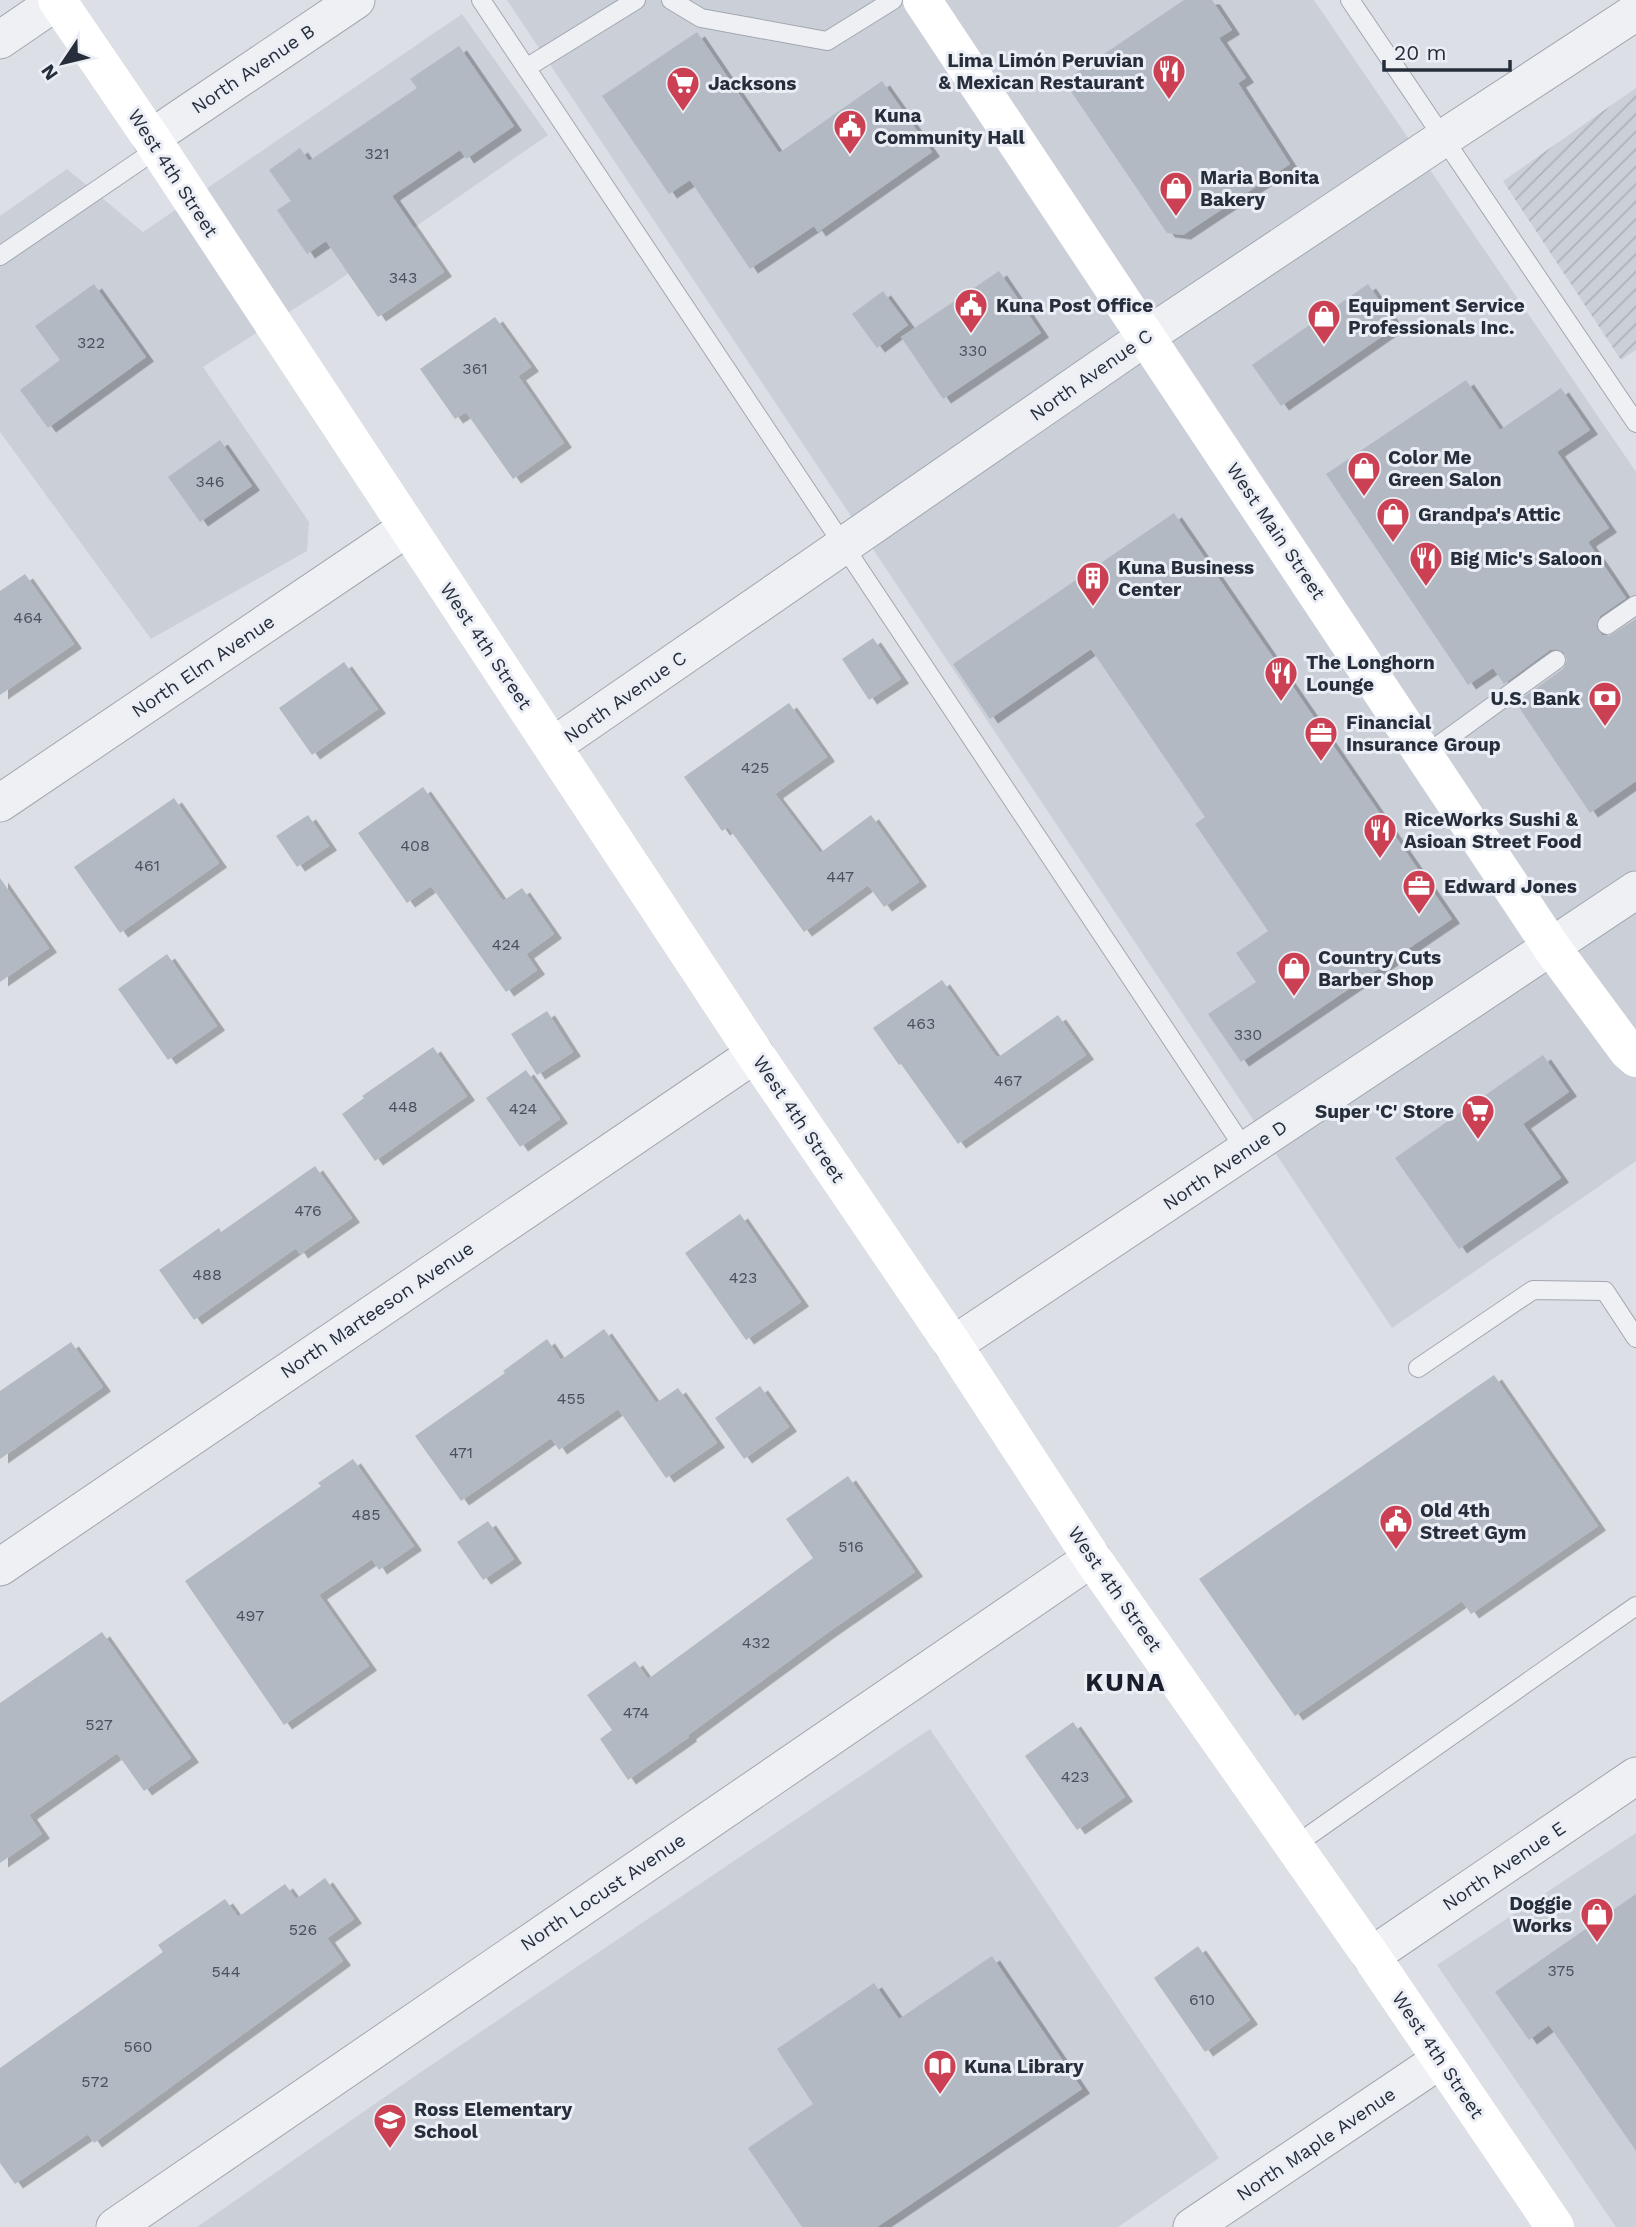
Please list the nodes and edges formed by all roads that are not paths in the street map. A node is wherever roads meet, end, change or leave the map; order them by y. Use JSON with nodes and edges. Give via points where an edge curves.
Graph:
{"nodes":[{"id":1,"x":57,"y":0,"type":"edge"},
{"id":2,"x":356,"y":0,"type":"edge"},
{"id":3,"x":481,"y":0,"type":"edge"},
{"id":4,"x":636,"y":0,"type":"edge"},
{"id":5,"x":671,"y":0,"type":"edge"},
{"id":6,"x":893,"y":0,"type":"edge"},
{"id":7,"x":922,"y":0,"type":"edge"},
{"id":8,"x":1350,"y":0,"type":"edge"},
{"id":9,"x":1636,"y":12,"type":"edge"},
{"id":10,"x":0,"y":40,"type":"edge"},
{"id":11,"x":526,"y":68,"type":"junction"},
{"id":12,"x":1442,"y":139,"type":"junction"},
{"id":13,"x":154,"y":143,"type":"junction"},
{"id":14,"x":0,"y":256,"type":"edge"},
{"id":15,"x":1147,"y":337,"type":"junction"},
{"id":16,"x":1636,"y":423,"type":"edge"},
{"id":17,"x":407,"y":528,"type":"junction"},
{"id":18,"x":842,"y":547,"type":"junction"},
{"id":19,"x":1636,"y":606,"type":"edge"},
{"id":20,"x":1607,"y":625,"type":"dead end"},
{"id":21,"x":1556,"y":660,"type":"dead end"},
{"id":22,"x":553,"y":746,"type":"junction"},
{"id":23,"x":1425,"y":755,"type":"junction"},
{"id":24,"x":0,"y":803,"type":"edge"},
{"id":25,"x":1636,"y":890,"type":"edge"},
{"id":26,"x":1552,"y":947,"type":"junction"},
{"id":27,"x":755,"y":1054,"type":"junction"},
{"id":28,"x":1636,"y":1058,"type":"edge"},
{"id":29,"x":1246,"y":1151,"type":"junction"},
{"id":30,"x":1636,"y":1338,"type":"edge"},
{"id":31,"x":953,"y":1345,"type":"junction"},
{"id":32,"x":1418,"y":1368,"type":"dead end"},
{"id":33,"x":1092,"y":1558,"type":"junction"},
{"id":34,"x":0,"y":1567,"type":"edge"},
{"id":35,"x":1636,"y":1606,"type":"edge"},
{"id":36,"x":1636,"y":1776,"type":"edge"},
{"id":37,"x":1294,"y":1846,"type":"junction"},
{"id":38,"x":1371,"y":1956,"type":"junction"},
{"id":39,"x":1440,"y":2060,"type":"junction"},
{"id":40,"x":115,"y":2227,"type":"edge"},
{"id":41,"x":1192,"y":2227,"type":"edge"},
{"id":42,"x":1555,"y":2227,"type":"edge"}],
"edges":[{"from":1,"to":10,"type":"street"},
{"from":1,"to":13,"type":"main road","name":"West 4th Street"},
{"from":2,"to":13,"type":"street","name":"North Avenue B"},
{"from":3,"to":11,"type":"lane"},
{"from":4,"to":11,"type":"lane"},
{"from":5,"to":6,"type":"lane","via":[[701,18],[827,41]]},
{"from":7,"to":15,"type":"main road","name":"West Main Street"},
{"from":8,"to":12,"type":"lane"},
{"from":9,"to":12,"type":"street","name":"North Avenue C"},
{"from":11,"to":18,"type":"lane"},
{"from":12,"to":15,"type":"street","name":"North Avenue C"},
{"from":12,"to":16,"type":"lane"},
{"from":13,"to":14,"type":"lane"},
{"from":13,"to":17,"type":"main road","name":"West 4th Street"},
{"from":15,"to":18,"type":"street","name":"North Avenue C"},
{"from":15,"to":23,"type":"main road","name":"West Main Street"},
{"from":17,"to":22,"type":"main road","name":"West 4th Street"},
{"from":17,"to":24,"type":"street","name":"North Elm Avenue"},
{"from":18,"to":22,"type":"street","name":"North Avenue C"},
{"from":18,"to":29,"type":"lane"},
{"from":19,"to":20,"type":"lane"},
{"from":21,"to":23,"type":"lane"},
{"from":22,"to":27,"type":"main road","name":"West 4th Street"},
{"from":23,"to":26,"type":"main road","name":"West Main Street"},
{"from":25,"to":26,"type":"street","name":"North Avenue D"},
{"from":26,"to":28,"type":"main road","name":"West Main Street"},
{"from":26,"to":29,"type":"street","name":"North Avenue D"},
{"from":27,"to":31,"type":"main road","name":"West 4th Street"},
{"from":27,"to":34,"type":"street","name":"North Marteeson Avenue"},
{"from":29,"to":31,"type":"street","name":"North Avenue D"},
{"from":30,"to":32,"type":"lane","via":[[1605,1291],[1533,1290]]},
{"from":31,"to":33,"type":"main road","name":"West 4th Street"},
{"from":33,"to":37,"type":"main road","name":"West 4th Street"},
{"from":33,"to":40,"type":"street","name":"North Locust Avenue"},
{"from":35,"to":37,"type":"lane"},
{"from":36,"to":38,"type":"street","name":"North Avenue E"},
{"from":37,"to":38,"type":"main road","name":"West 4th Street"},
{"from":38,"to":39,"type":"main road","name":"West 4th Street"},
{"from":39,"to":41,"type":"street","name":"North Maple Avenue"},
{"from":39,"to":42,"type":"main road","name":"West 4th Street"}]}
